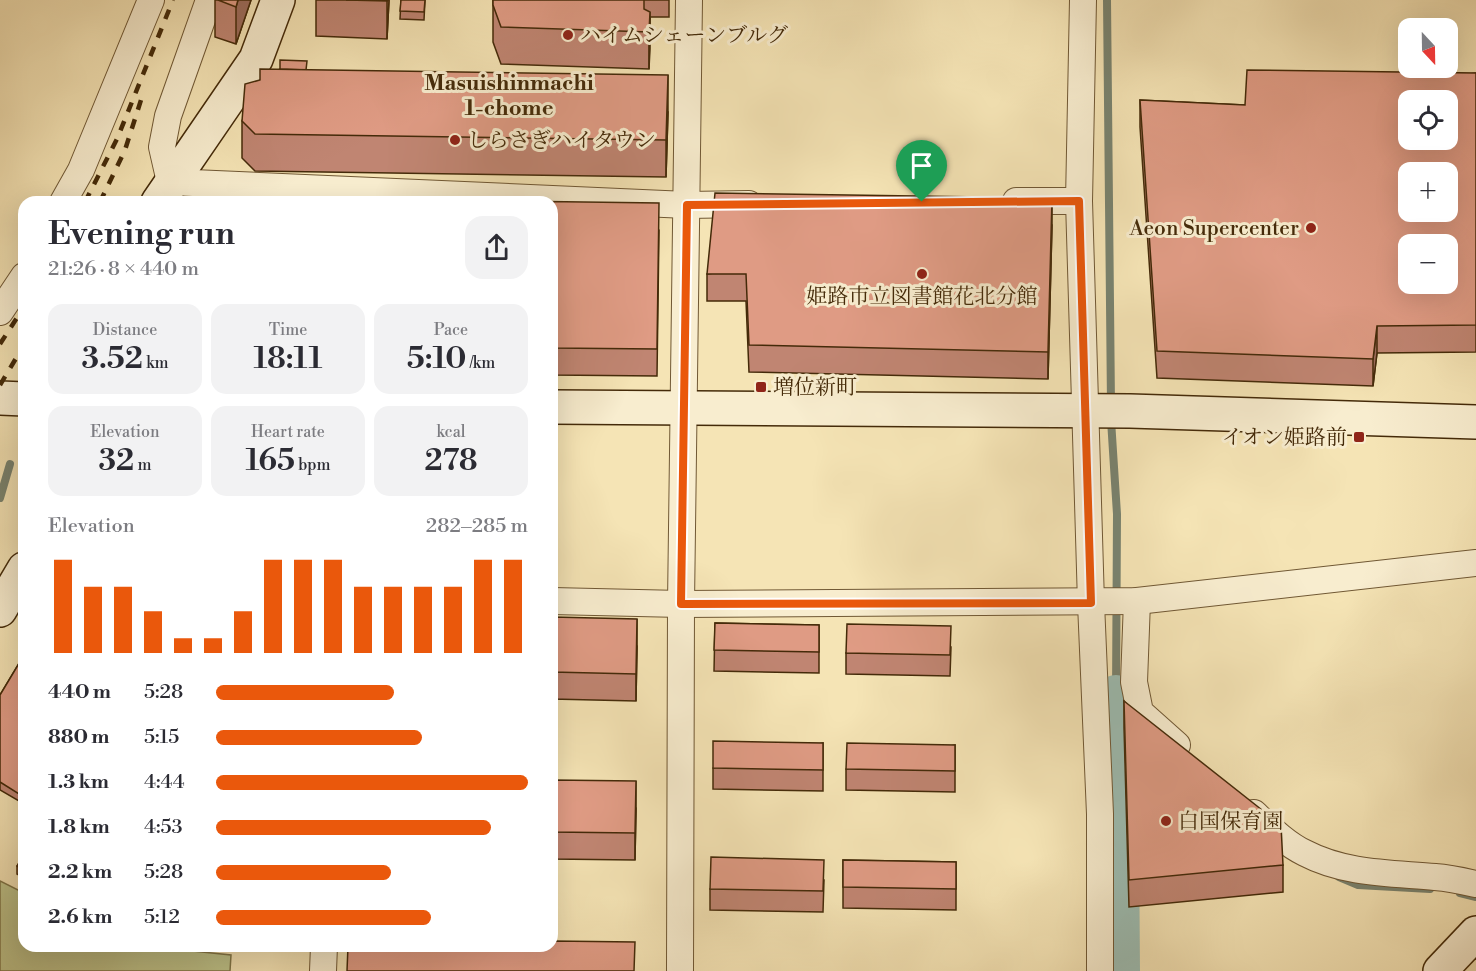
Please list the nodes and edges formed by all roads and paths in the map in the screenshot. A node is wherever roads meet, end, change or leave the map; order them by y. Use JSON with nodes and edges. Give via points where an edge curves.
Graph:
{"nodes":[{"id":1,"x":151,"y":0,"type":"edge"},
{"id":2,"x":208,"y":0,"type":"edge"},
{"id":3,"x":278,"y":0,"type":"edge"},
{"id":4,"x":689,"y":0,"type":"edge"},
{"id":5,"x":1083,"y":0,"type":"edge"},
{"id":6,"x":164,"y":192,"type":"edge"},
{"id":7,"x":66,"y":196,"type":"edge"},
{"id":8,"x":325,"y":196,"type":"edge"},
{"id":9,"x":996,"y":201,"type":"edge"},
{"id":10,"x":1079,"y":201,"type":"junction"},
{"id":11,"x":558,"y":202,"type":"edge"},
{"id":12,"x":770,"y":204,"type":"edge"},
{"id":13,"x":687,"y":205,"type":"junction"},
{"id":14,"x":18,"y":285,"type":"edge"},
{"id":15,"x":0,"y":312,"type":"edge"},
{"id":16,"x":0,"y":398,"type":"edge"},
{"id":17,"x":18,"y":399,"type":"edge"},
{"id":18,"x":558,"y":407,"type":"edge"},
{"id":19,"x":685,"y":408,"type":"junction"},
{"id":20,"x":1085,"y":411,"type":"junction"},
{"id":21,"x":1476,"y":422,"type":"edge"},
{"id":22,"x":1476,"y":562,"type":"edge"},
{"id":23,"x":14,"y":574,"type":"edge"},
{"id":24,"x":558,"y":601,"type":"edge"},
{"id":25,"x":1137,"y":601,"type":"junction"},
{"id":26,"x":1091,"y":603,"type":"junction"},
{"id":27,"x":681,"y":604,"type":"junction"},
{"id":28,"x":0,"y":610,"type":"edge"},
{"id":29,"x":1190,"y":757,"type":"edge"},
{"id":30,"x":1233,"y":794,"type":"edge"},
{"id":31,"x":1476,"y":884,"type":"edge"},
{"id":32,"x":1476,"y":933,"type":"edge"},
{"id":33,"x":324,"y":952,"type":"edge"},
{"id":34,"x":323,"y":971,"type":"edge"},
{"id":35,"x":680,"y":971,"type":"edge"},
{"id":36,"x":1100,"y":971,"type":"edge"},
{"id":37,"x":1440,"y":971,"type":"edge"}],
"edges":[{"from":1,"to":7,"type":"street","via":[[81,170]]},
{"from":2,"to":6,"type":"street","via":[[168,116],[162,147]]},
{"from":3,"to":6,"type":"street","via":[[256,59]]},
{"from":4,"to":13,"type":"street"},
{"from":5,"to":10,"type":"street"},
{"from":6,"to":8,"type":"street"},
{"from":9,"to":10,"type":"street"},
{"from":10,"to":20,"type":"street"},
{"from":11,"to":13,"type":"street"},
{"from":12,"to":13,"type":"street"},
{"from":13,"to":19,"type":"street"},
{"from":14,"to":15,"type":"street"},
{"from":16,"to":17,"type":"street"},
{"from":18,"to":19,"type":"street"},
{"from":19,"to":20,"type":"street"},
{"from":19,"to":27,"type":"street"},
{"from":20,"to":21,"type":"street"},
{"from":20,"to":26,"type":"street"},
{"from":22,"to":25,"type":"street"},
{"from":23,"to":28,"type":"street"},
{"from":24,"to":27,"type":"street"},
{"from":25,"to":26,"type":"street"},
{"from":25,"to":29,"type":"street","via":[[1134,682],[1140,712]]},
{"from":26,"to":27,"type":"street"},
{"from":26,"to":36,"type":"street","via":[[1100,814]]},
{"from":27,"to":35,"type":"street"},
{"from":30,"to":31,"type":"street","via":[[1304,853],[1330,863],[1377,873]]},
{"from":32,"to":37,"type":"street"},
{"from":33,"to":34,"type":"street"}]}
